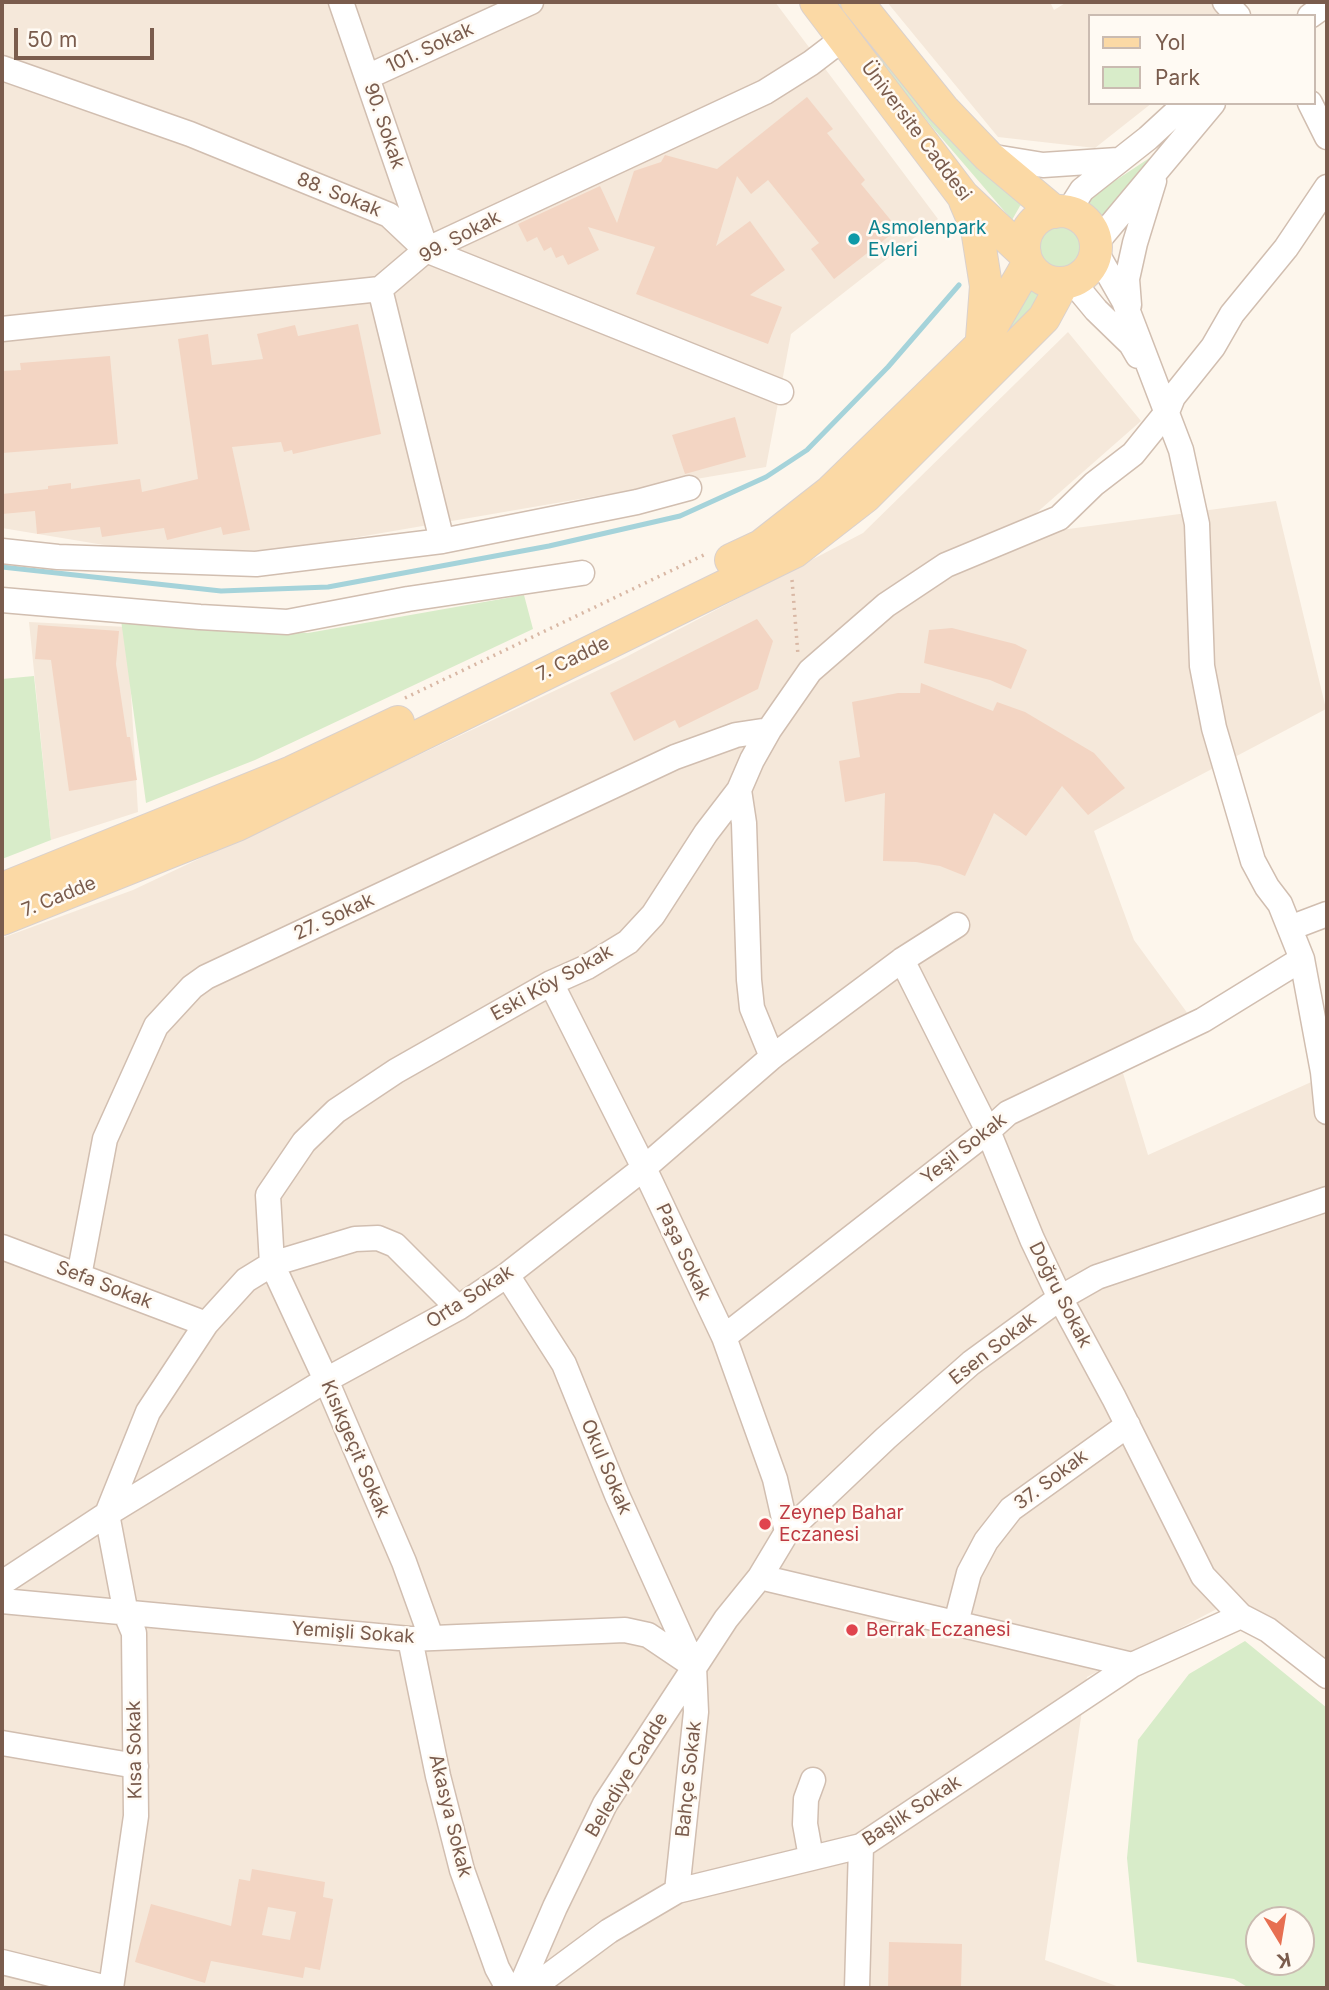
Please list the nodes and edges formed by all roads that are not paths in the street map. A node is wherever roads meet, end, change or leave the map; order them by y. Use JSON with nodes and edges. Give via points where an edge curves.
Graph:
{"nodes":[{"id":1,"x":341,"y":2,"type":"edge"},
{"id":2,"x":531,"y":2,"type":"edge"},
{"id":3,"x":816,"y":2,"type":"edge"},
{"id":4,"x":857,"y":2,"type":"edge"},
{"id":5,"x":845,"y":37,"type":"junction"},
{"id":6,"x":2,"y":68,"type":"edge"},
{"id":7,"x":367,"y":77,"type":"junction"},
{"id":8,"x":1184,"y":105,"type":"edge"},
{"id":9,"x":1211,"y":105,"type":"edge"},
{"id":10,"x":1311,"y":105,"type":"edge"},
{"id":11,"x":1327,"y":136,"type":"edge"},
{"id":12,"x":988,"y":156,"type":"junction"},
{"id":13,"x":1118,"y":160,"type":"junction"},
{"id":14,"x":1156,"y":172,"type":"junction"},
{"id":15,"x":1327,"y":187,"type":"edge"},
{"id":16,"x":963,"y":196,"type":"junction"},
{"id":17,"x":1061,"y":212,"type":"junction"},
{"id":18,"x":1096,"y":247,"type":"junction"},
{"id":19,"x":426,"y":250,"type":"junction"},
{"id":20,"x":1026,"y":259,"type":"junction"},
{"id":21,"x":1068,"y":282,"type":"junction"},
{"id":22,"x":380,"y":289,"type":"junction"},
{"id":23,"x":1130,"y":316,"type":"junction"},
{"id":24,"x":2,"y":330,"type":"edge"},
{"id":25,"x":981,"y":345,"type":"junction"},
{"id":26,"x":781,"y":391,"type":"dead end"},
{"id":27,"x":1162,"y":401,"type":"junction"},
{"id":28,"x":689,"y":488,"type":"dead end"},
{"id":29,"x":442,"y":541,"type":"junction"},
{"id":30,"x":2,"y":551,"type":"edge"},
{"id":31,"x":582,"y":573,"type":"dead end"},
{"id":32,"x":2,"y":600,"type":"edge"},
{"id":33,"x":769,"y":730,"type":"junction"},
{"id":34,"x":739,"y":790,"type":"junction"},
{"id":35,"x":2,"y":889,"type":"edge"},
{"id":36,"x":1327,"y":914,"type":"edge"},
{"id":37,"x":2,"y":919,"type":"edge"},
{"id":38,"x":957,"y":925,"type":"dead end"},
{"id":39,"x":1290,"y":928,"type":"junction"},
{"id":40,"x":1302,"y":959,"type":"junction"},
{"id":41,"x":902,"y":960,"type":"junction"},
{"id":42,"x":551,"y":983,"type":"junction"},
{"id":43,"x":772,"y":1057,"type":"junction"},
{"id":44,"x":1325,"y":1072,"type":"edge"},
{"id":45,"x":1327,"y":1112,"type":"edge"},
{"id":46,"x":988,"y":1131,"type":"junction"},
{"id":47,"x":643,"y":1168,"type":"junction"},
{"id":48,"x":1327,"y":1199,"type":"edge"},
{"id":49,"x":2,"y":1247,"type":"edge"},
{"id":50,"x":272,"y":1264,"type":"junction"},
{"id":51,"x":507,"y":1275,"type":"junction"},
{"id":52,"x":79,"y":1276,"type":"junction"},
{"id":53,"x":1060,"y":1298,"type":"junction"},
{"id":54,"x":458,"y":1308,"type":"junction"},
{"id":55,"x":206,"y":1324,"type":"junction"},
{"id":56,"x":724,"y":1336,"type":"junction"},
{"id":57,"x":326,"y":1380,"type":"junction"},
{"id":58,"x":1128,"y":1425,"type":"junction"},
{"id":59,"x":107,"y":1514,"type":"junction"},
{"id":60,"x":787,"y":1532,"type":"junction"},
{"id":61,"x":760,"y":1577,"type":"junction"},
{"id":62,"x":2,"y":1583,"type":"edge"},
{"id":63,"x":2,"y":1601,"type":"edge"},
{"id":64,"x":126,"y":1614,"type":"junction"},
{"id":65,"x":1241,"y":1616,"type":"junction"},
{"id":66,"x":956,"y":1623,"type":"junction"},
{"id":67,"x":421,"y":1638,"type":"junction"},
{"id":68,"x":1132,"y":1665,"type":"junction"},
{"id":69,"x":694,"y":1666,"type":"junction"},
{"id":70,"x":1327,"y":1675,"type":"edge"},
{"id":71,"x":2,"y":1744,"type":"edge"},
{"id":72,"x":136,"y":1766,"type":"junction"},
{"id":73,"x":813,"y":1780,"type":"dead end"},
{"id":74,"x":861,"y":1846,"type":"junction"},
{"id":75,"x":811,"y":1857,"type":"junction"},
{"id":76,"x":677,"y":1891,"type":"junction"},
{"id":77,"x":2,"y":1962,"type":"edge"},
{"id":78,"x":109,"y":1988,"type":"edge"},
{"id":79,"x":508,"y":1988,"type":"edge"},
{"id":80,"x":520,"y":1988,"type":"edge"},
{"id":81,"x":532,"y":1988,"type":"edge"},
{"id":82,"x":857,"y":1988,"type":"edge"}],
"edges":[{"from":1,"to":7,"type":"street","name":"90. Sokak"},
{"from":2,"to":7,"type":"street","name":"101. Sokak"},
{"from":3,"to":5,"type":"main road","name":"Üniversite Caddesi"},
{"from":4,"to":12,"type":"main road","name":"Üniversite Caddesi","via":[[943,109]]},
{"from":5,"to":16,"type":"main road","name":"Üniversite Caddesi"},
{"from":5,"to":19,"type":"street","name":"99. Sokak","via":[[765,92]]},
{"from":6,"to":19,"type":"street","name":"88. Sokak","via":[[190,134],[389,215]]},
{"from":7,"to":19,"type":"street","name":"90. Sokak"},
{"from":8,"to":13,"type":"street"},
{"from":9,"to":14,"type":"street"},
{"from":10,"to":11,"type":"street"},
{"from":12,"to":13,"type":"street","via":[[1044,164]]},
{"from":12,"to":17,"type":"main road","name":"Üniversite Caddesi"},
{"from":13,"to":17,"type":"street"},
{"from":14,"to":18,"type":"street"},
{"from":14,"to":23,"type":"street","via":[[1127,279]]},
{"from":15,"to":27,"type":"street","name":"Eski Köy Sokak","via":[[1286,248],[1232,314],[1213,347],[1174,397]]},
{"from":16,"to":20,"type":"main road","name":"Üniversite Caddesi"},
{"from":16,"to":25,"type":"main road","via":[[977,229],[986,286]]},
{"from":17,"to":18,"type":"main road","via":[[1087,223]]},
{"from":17,"to":20,"type":"main road","via":[[1031,226],[1026,235]]},
{"from":18,"to":21,"type":"main road","via":[[1088,270]]},
{"from":18,"to":23,"type":"street"},
{"from":19,"to":22,"type":"street","name":"99. Sokak"},
{"from":19,"to":26,"type":"street","name":"88. Sokak"},
{"from":20,"to":21,"type":"main road","via":[[1043,279]]},
{"from":20,"to":25,"type":"main road","name":"7. Cadde"},
{"from":21,"to":27,"type":"street","via":[[1131,344]]},
{"from":21,"to":37,"type":"main road","name":"7. Cadde","via":[[1044,318],[866,496],[794,552],[237,825]]},
{"from":22,"to":24,"type":"street"},
{"from":22,"to":29,"type":"street"},
{"from":23,"to":27,"type":"street"},
{"from":25,"to":35,"type":"main road","name":"7. Cadde","via":[[830,492],[761,546],[292,772]]},
{"from":27,"to":33,"type":"street","name":"Eski Köy Sokak","via":[[1133,454],[1059,518],[946,565],[886,605],[810,671]]},
{"from":27,"to":39,"type":"street","via":[[1181,450],[1197,524],[1202,666],[1214,728],[1253,861]]},
{"from":28,"to":29,"type":"street"},
{"from":29,"to":30,"type":"street","via":[[256,564]]},
{"from":31,"to":32,"type":"street","via":[[286,622]]},
{"from":33,"to":34,"type":"street","name":"Eski Köy Sokak"},
{"from":33,"to":52,"type":"street","name":"27. Sokak","via":[[736,735],[675,757],[192,987],[156,1026],[105,1139]]},
{"from":34,"to":42,"type":"street","name":"Eski Köy Sokak","via":[[653,915],[628,942]]},
{"from":34,"to":43,"type":"street","via":[[752,1008]]},
{"from":36,"to":39,"type":"street"},
{"from":38,"to":41,"type":"street","name":"Orta Sokak"},
{"from":39,"to":40,"type":"street"},
{"from":40,"to":44,"type":"street"},
{"from":40,"to":46,"type":"street","name":"Yeşil Sokak","via":[[1203,1020],[1008,1113]]},
{"from":41,"to":43,"type":"street","name":"Orta Sokak"},
{"from":41,"to":46,"type":"street","name":"Doğru Sokak"},
{"from":42,"to":47,"type":"street","name":"Paşa Sokak"},
{"from":42,"to":50,"type":"street","name":"Eski Köy Sokak","via":[[396,1071],[336,1111],[304,1142],[268,1195]]},
{"from":43,"to":47,"type":"street","name":"Orta Sokak"},
{"from":44,"to":45,"type":"street"},
{"from":46,"to":53,"type":"street","name":"Doğru Sokak"},
{"from":46,"to":56,"type":"street","name":"Yeşil Sokak"},
{"from":47,"to":51,"type":"street","name":"Orta Sokak"},
{"from":47,"to":56,"type":"street","name":"Paşa Sokak"},
{"from":48,"to":53,"type":"street","name":"Esen Sokak","via":[[1097,1277]]},
{"from":49,"to":52,"type":"street","name":"Sefa Sokak"},
{"from":50,"to":54,"type":"street","via":[[355,1239],[377,1238],[395,1245]]},
{"from":50,"to":55,"type":"street","via":[[246,1280]]},
{"from":50,"to":57,"type":"street","name":"Kısıkgeçit Sokak"},
{"from":51,"to":54,"type":"street","name":"Orta Sokak"},
{"from":51,"to":69,"type":"street","name":"Okul Sokak","via":[[564,1364]]},
{"from":52,"to":55,"type":"street","name":"Sefa Sokak"},
{"from":53,"to":58,"type":"street","name":"Doğru Sokak"},
{"from":53,"to":60,"type":"street","name":"Esen Sokak","via":[[971,1363]]},
{"from":54,"to":57,"type":"street","name":"Orta Sokak"},
{"from":55,"to":59,"type":"street","via":[[148,1412]]},
{"from":56,"to":60,"type":"street","name":"Paşa Sokak","via":[[775,1479]]},
{"from":57,"to":59,"type":"street","name":"Orta Sokak"},
{"from":57,"to":67,"type":"street","name":"Kısıkgeçit Sokak","via":[[404,1562]]},
{"from":58,"to":65,"type":"street","name":"Doğru Sokak","via":[[1203,1576]]},
{"from":58,"to":66,"type":"street","name":"37. Sokak","via":[[1011,1509],[969,1573]]},
{"from":59,"to":62,"type":"street","name":"Orta Sokak"},
{"from":59,"to":64,"type":"street","name":"Kısa Sokak"},
{"from":60,"to":61,"type":"street","name":"Esen Sokak"},
{"from":61,"to":66,"type":"street"},
{"from":61,"to":69,"type":"street","name":"Belediye Cadde"},
{"from":63,"to":64,"type":"street","name":"Yemişli Sokak"},
{"from":64,"to":67,"type":"street","name":"Yemişli Sokak"},
{"from":64,"to":72,"type":"street","name":"Kısa Sokak","via":[[134,1633]]},
{"from":65,"to":68,"type":"street","name":"Başlık Sokak"},
{"from":65,"to":70,"type":"street","name":"Doğru Sokak","via":[[1268,1630]]},
{"from":66,"to":68,"type":"street"},
{"from":67,"to":69,"type":"street","name":"Yemişli Sokak","via":[[625,1630],[648,1635]]},
{"from":67,"to":79,"type":"street","name":"Akasya Sokak","via":[[438,1776],[462,1870]]},
{"from":68,"to":74,"type":"street","name":"Başlık Sokak"},
{"from":69,"to":76,"type":"street","name":"Bahçe Sokak","via":[[696,1712]]},
{"from":69,"to":80,"type":"street","name":"Belediye Cadde","via":[[605,1804]]},
{"from":71,"to":72,"type":"street"},
{"from":72,"to":78,"type":"street","name":"Kısa Sokak","via":[[136,1816]]},
{"from":73,"to":75,"type":"street","via":[[804,1824]]},
{"from":74,"to":75,"type":"street","name":"Başlık Sokak"},
{"from":74,"to":82,"type":"street"},
{"from":75,"to":76,"type":"street","name":"Başlık Sokak"},
{"from":76,"to":81,"type":"street","name":"Başlık Sokak","via":[[609,1931]]},
{"from":77,"to":78,"type":"street"}]}
